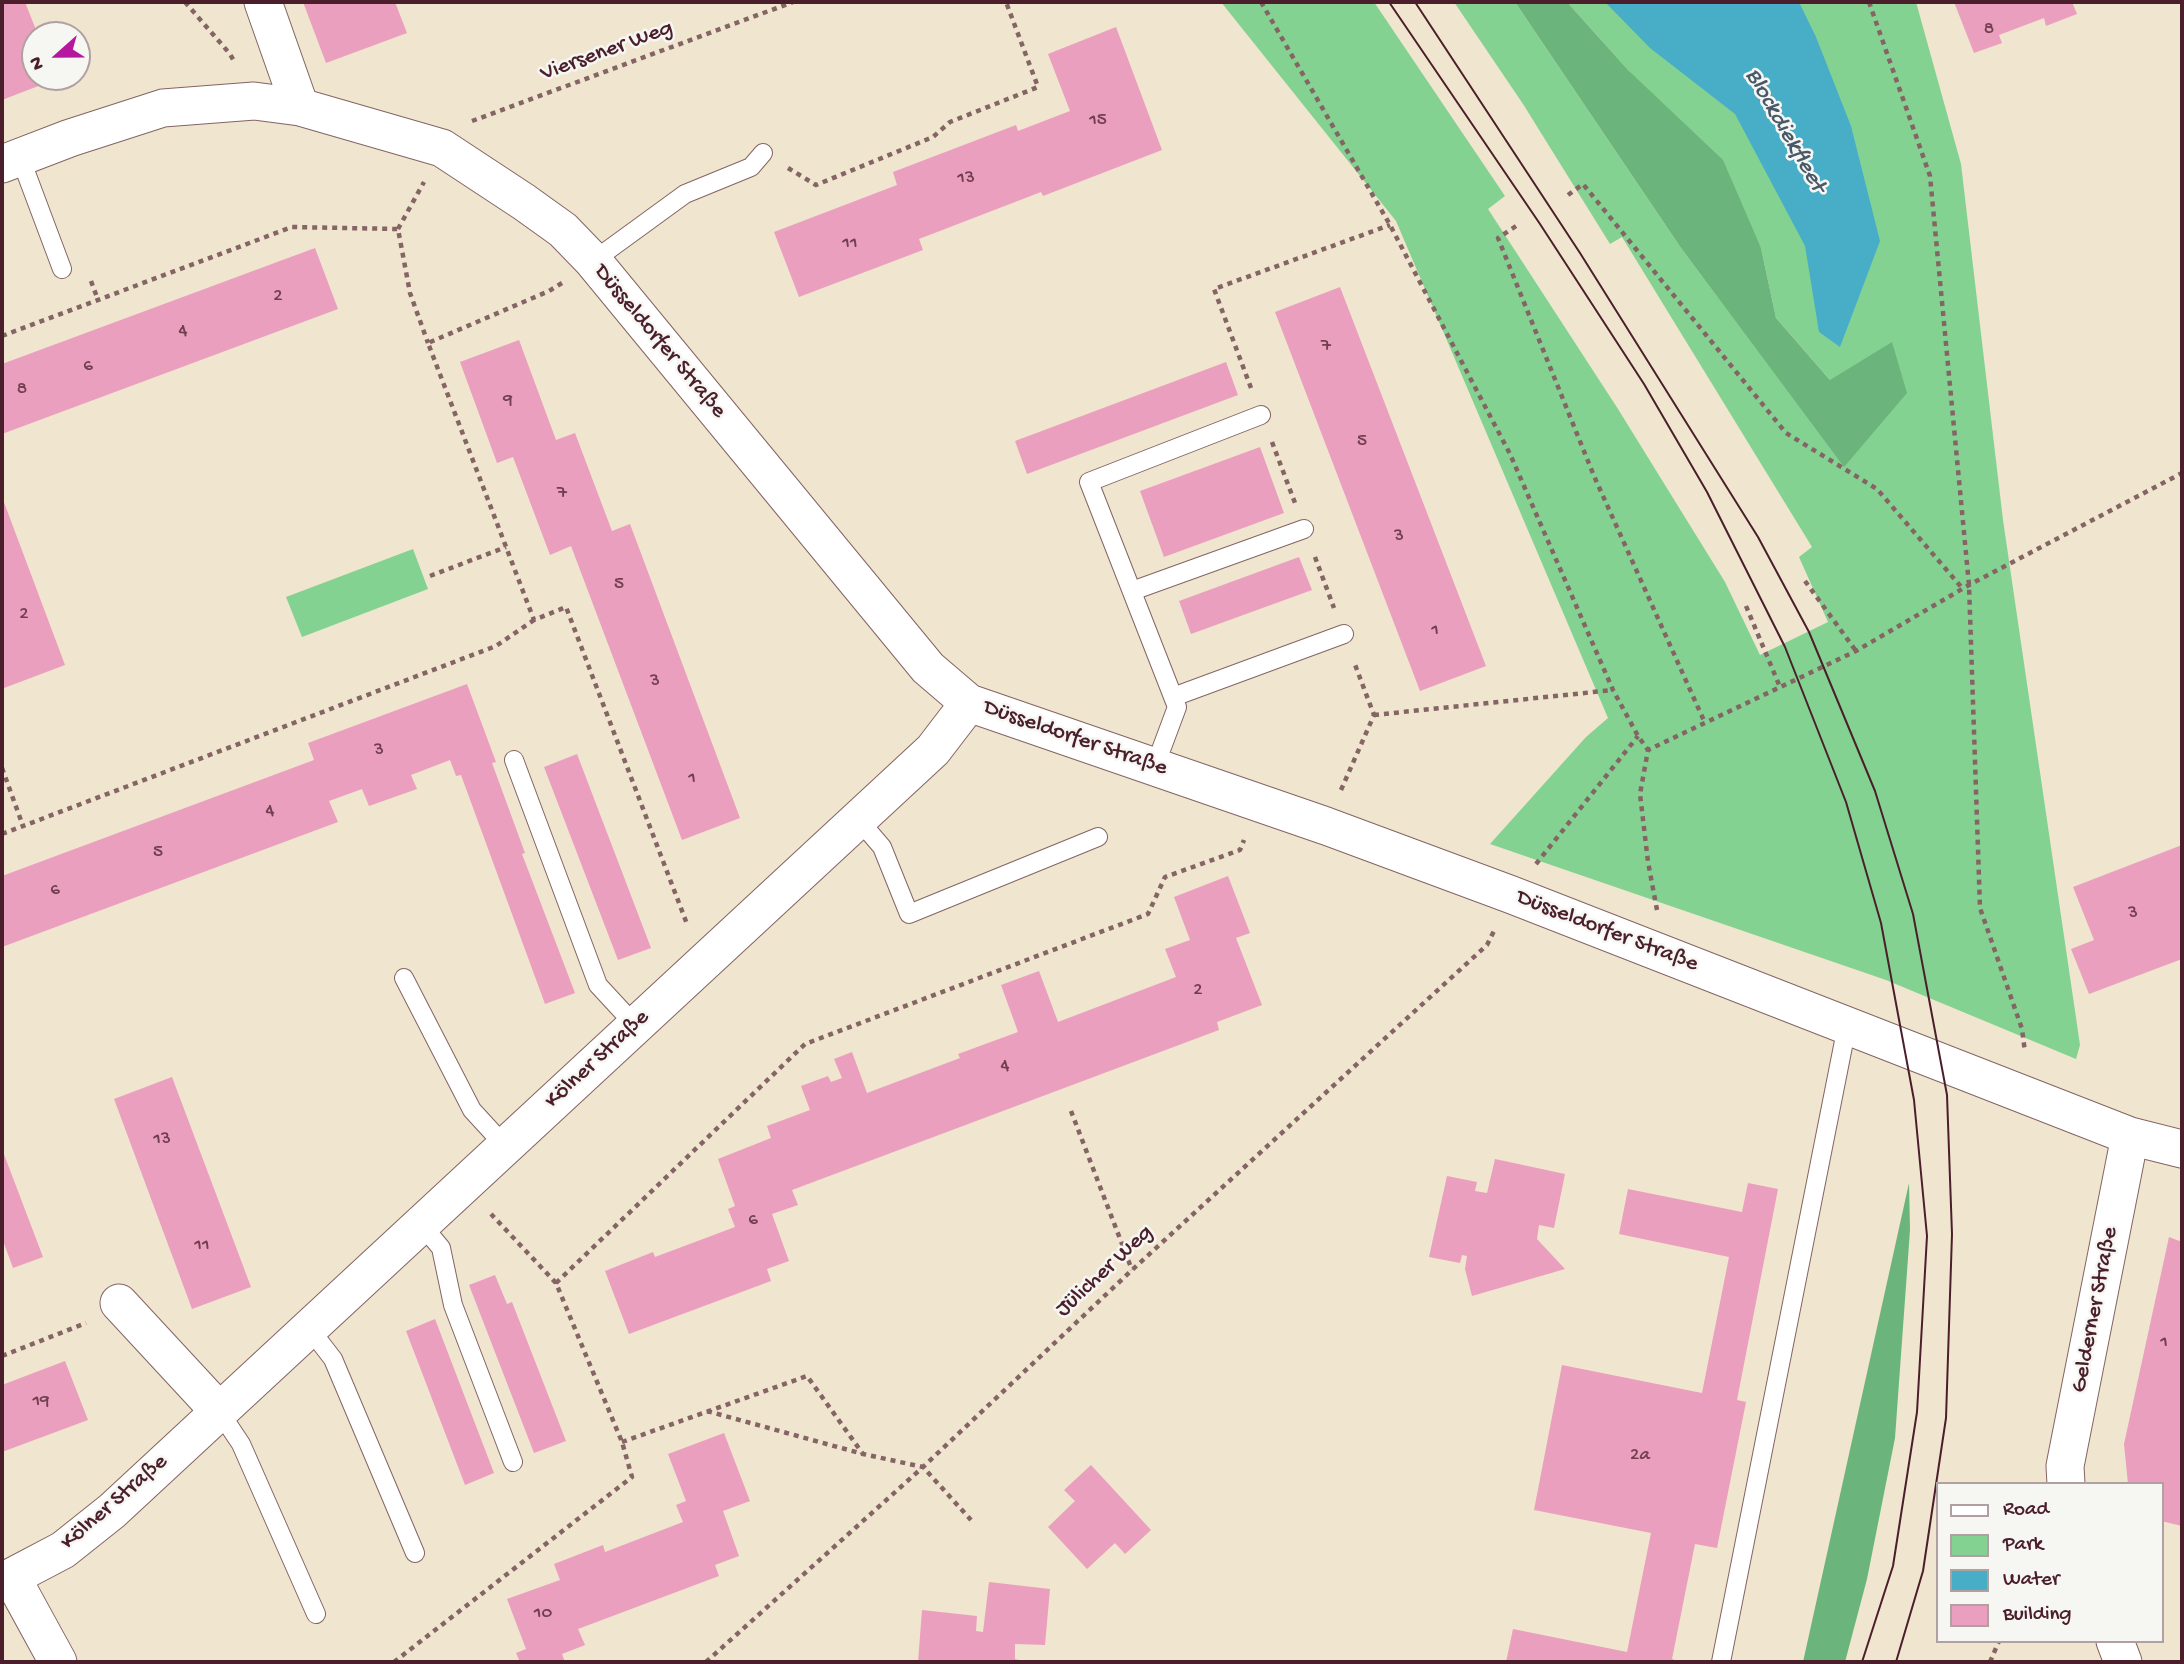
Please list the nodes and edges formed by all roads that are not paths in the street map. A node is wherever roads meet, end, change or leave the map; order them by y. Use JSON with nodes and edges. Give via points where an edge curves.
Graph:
{"nodes":[{"id":1,"x":263,"y":2,"type":"edge"},
{"id":2,"x":300,"y":107,"type":"junction"},
{"id":3,"x":763,"y":153,"type":"road end"},
{"id":4,"x":11,"y":160,"type":"edge"},
{"id":5,"x":593,"y":261,"type":"junction"},
{"id":6,"x":62,"y":269,"type":"dead end"},
{"id":7,"x":1261,"y":415,"type":"road end"},
{"id":8,"x":1304,"y":529,"type":"road end"},
{"id":9,"x":1132,"y":591,"type":"junction"},
{"id":10,"x":1344,"y":634,"type":"road end"},
{"id":11,"x":1173,"y":697,"type":"junction"},
{"id":12,"x":969,"y":703,"type":"junction"},
{"id":13,"x":514,"y":760,"type":"dead end"},
{"id":14,"x":1155,"y":766,"type":"junction"},
{"id":15,"x":858,"y":819,"type":"junction"},
{"id":16,"x":1098,"y":837,"type":"dead end"},
{"id":17,"x":404,"y":978,"type":"dead end"},
{"id":18,"x":635,"y":1026,"type":"junction"},
{"id":19,"x":1847,"y":1026,"type":"junction"},
{"id":20,"x":2130,"y":1136,"type":"junction"},
{"id":21,"x":505,"y":1146,"type":"junction"},
{"id":22,"x":2182,"y":1149,"type":"edge"},
{"id":23,"x":2182,"y":1177,"type":"edge"},
{"id":24,"x":421,"y":1224,"type":"junction"},
{"id":25,"x":119,"y":1303,"type":"road end"},
{"id":26,"x":309,"y":1328,"type":"junction"},
{"id":27,"x":219,"y":1410,"type":"junction"},
{"id":28,"x":513,"y":1462,"type":"dead end"},
{"id":29,"x":2066,"y":1482,"type":"edge"},
{"id":30,"x":415,"y":1553,"type":"dead end"},
{"id":31,"x":7,"y":1580,"type":"edge"},
{"id":32,"x":316,"y":1614,"type":"dead end"},
{"id":33,"x":2116,"y":1643,"type":"edge"},
{"id":34,"x":58,"y":1662,"type":"edge"},
{"id":35,"x":1721,"y":1662,"type":"edge"},
{"id":36,"x":2123,"y":1662,"type":"edge"}],
"edges":[{"from":1,"to":2,"type":"street"},
{"from":2,"to":4,"type":"street","name":"Düsseldorfer Straße","via":[[254,101],[163,108]]},
{"from":2,"to":5,"type":"street","name":"Düsseldorfer Straße","via":[[442,149],[554,223]]},
{"from":3,"to":5,"type":"lane","via":[[751,167],[685,194]]},
{"from":4,"to":6,"type":"lane"},
{"from":5,"to":12,"type":"street","name":"Düsseldorfer Straße","via":[[928,668]]},
{"from":7,"to":9,"type":"lane","via":[[1089,482]]},
{"from":8,"to":9,"type":"lane"},
{"from":9,"to":11,"type":"lane"},
{"from":10,"to":11,"type":"lane"},
{"from":11,"to":14,"type":"lane","via":[[1177,707]]},
{"from":12,"to":14,"type":"street","name":"Düsseldorfer Straße"},
{"from":12,"to":15,"type":"street","name":"Kölner Straße","via":[[933,750]]},
{"from":13,"to":18,"type":"lane","via":[[598,985]]},
{"from":14,"to":19,"type":"street","name":"Düsseldorfer Straße","via":[[1512,895]]},
{"from":15,"to":16,"type":"lane","via":[[882,847],[909,914]]},
{"from":15,"to":18,"type":"street","name":"Kölner Straße"},
{"from":17,"to":21,"type":"lane","via":[[472,1110]]},
{"from":18,"to":21,"type":"street","name":"Kölner Straße"},
{"from":19,"to":20,"type":"street","name":"Düsseldorfer Straße"},
{"from":19,"to":35,"type":"lane"},
{"from":20,"to":22,"type":"street","name":"Düsseldorfer Straße"},
{"from":20,"to":23,"type":"street","name":"Düsseldorfer Straße"},
{"from":20,"to":29,"type":"street","name":"Gelderner Straße","via":[[2065,1466]]},
{"from":21,"to":24,"type":"street","name":"Kölner Straße"},
{"from":24,"to":26,"type":"street","name":"Kölner Straße"},
{"from":24,"to":28,"type":"lane","via":[[442,1248],[453,1305]]},
{"from":25,"to":27,"type":"street"},
{"from":26,"to":27,"type":"street","name":"Kölner Straße"},
{"from":26,"to":30,"type":"lane","via":[[332,1359]]},
{"from":27,"to":31,"type":"street","name":"Kölner Straße","via":[[102,1519],[63,1550]]},
{"from":27,"to":32,"type":"lane","via":[[241,1444]]},
{"from":31,"to":34,"type":"street"},
{"from":33,"to":36,"type":"street"}]}
